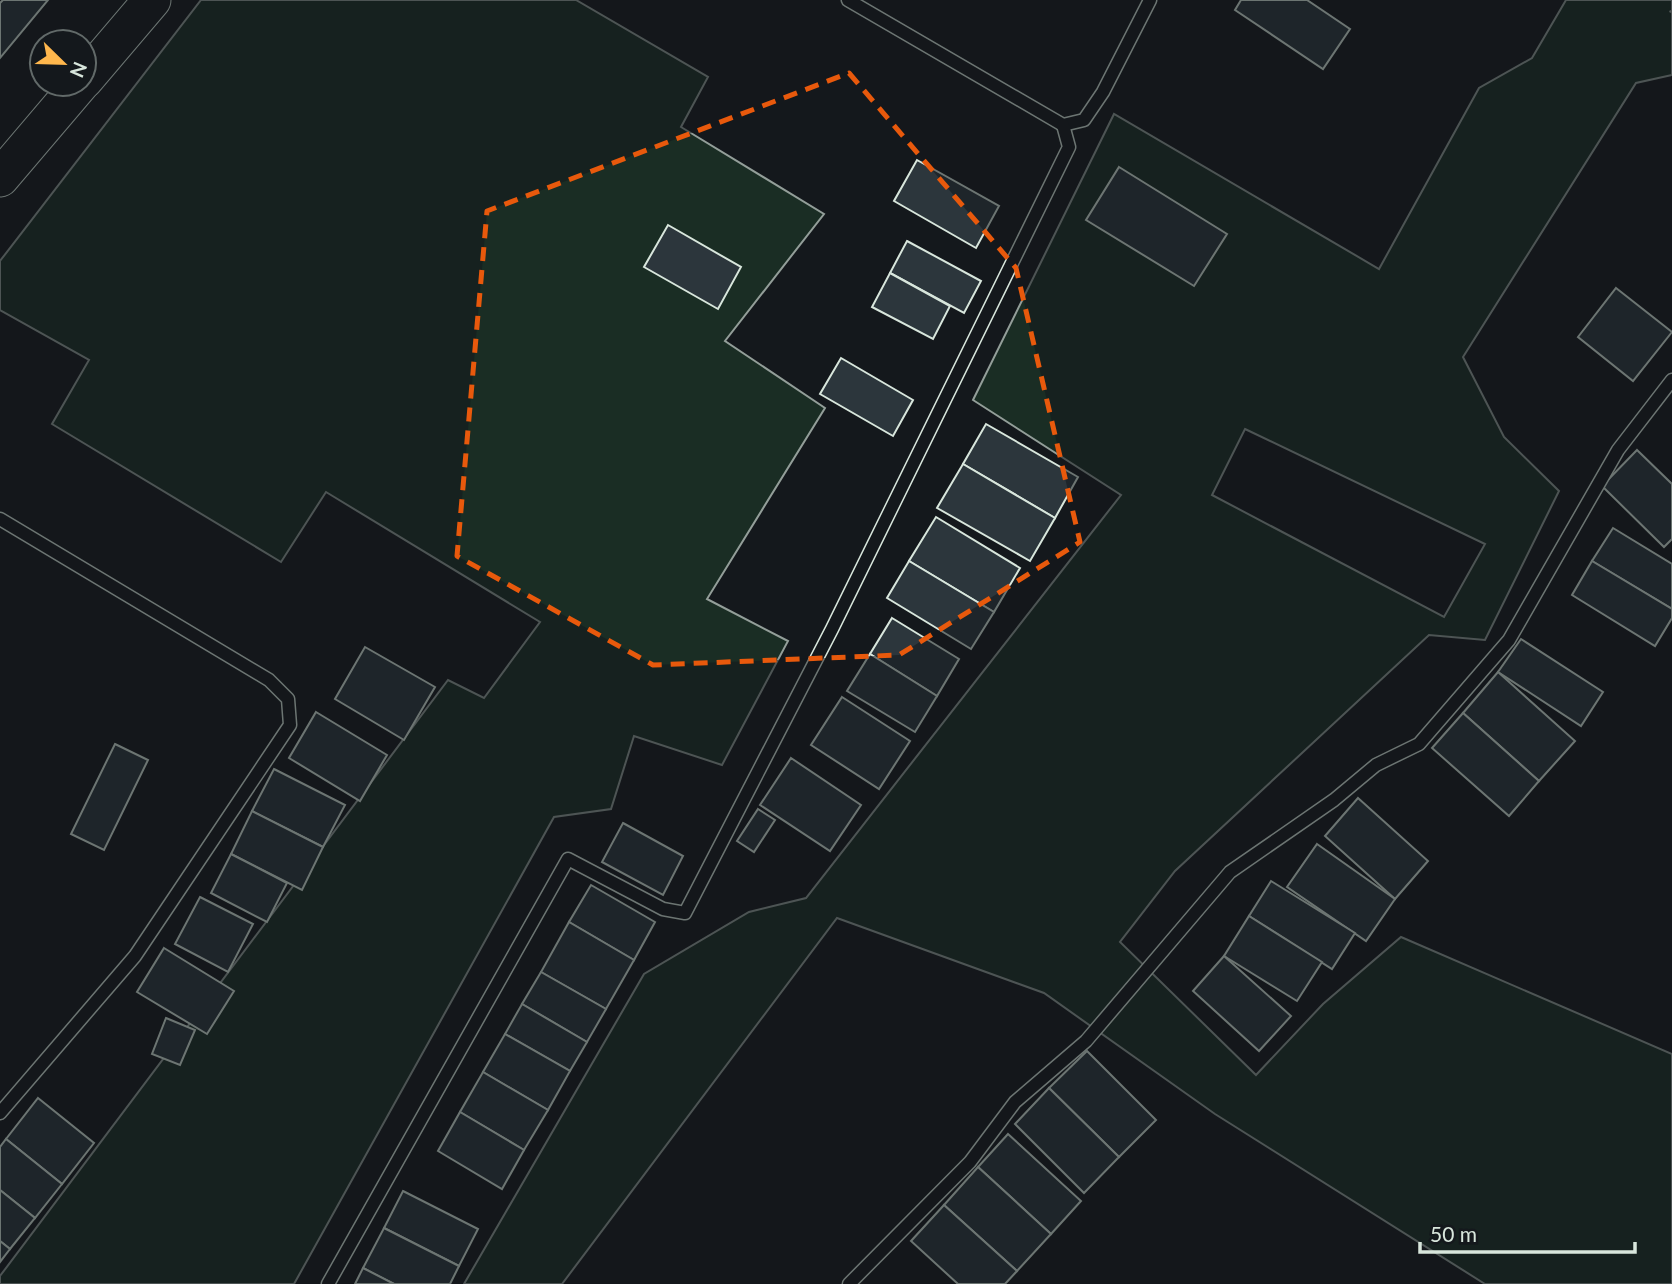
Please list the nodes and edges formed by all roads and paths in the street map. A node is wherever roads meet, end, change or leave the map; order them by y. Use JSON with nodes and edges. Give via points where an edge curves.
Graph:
{"nodes":[{"id":1,"x":152,"y":0,"type":"edge"},
{"id":2,"x":848,"y":0,"type":"edge"},
{"id":3,"x":1150,"y":0,"type":"edge"},
{"id":4,"x":98,"y":64,"type":"edge"},
{"id":5,"x":68,"y":98,"type":"edge"},
{"id":6,"x":1063,"y":125,"type":"junction"},
{"id":7,"x":0,"y":178,"type":"edge"},
{"id":8,"x":1672,"y":380,"type":"edge"},
{"id":9,"x":0,"y":519,"type":"edge"},
{"id":10,"x":0,"y":1113,"type":"edge"},
{"id":11,"x":328,"y":1284,"type":"edge"},
{"id":12,"x":849,"y":1284,"type":"edge"}],
"edges":[{"from":1,"to":4,"type":"main road"},
{"from":2,"to":6,"type":"lane"},
{"from":3,"to":6,"type":"lane","via":[[1084,120]]},
{"from":5,"to":7,"type":"main road"},
{"from":6,"to":11,"type":"lane","via":[[1069,147],[832,629],[685,913],[663,909],[568,859]]},
{"from":8,"to":12,"type":"lane","via":[[1618,450],[1510,640],[1419,744],[1376,765],[1230,872],[1086,1041],[1015,1102],[970,1162]]},
{"from":9,"to":10,"type":"lane","via":[[270,680],[288,699],[290,724],[135,956]]}]}
